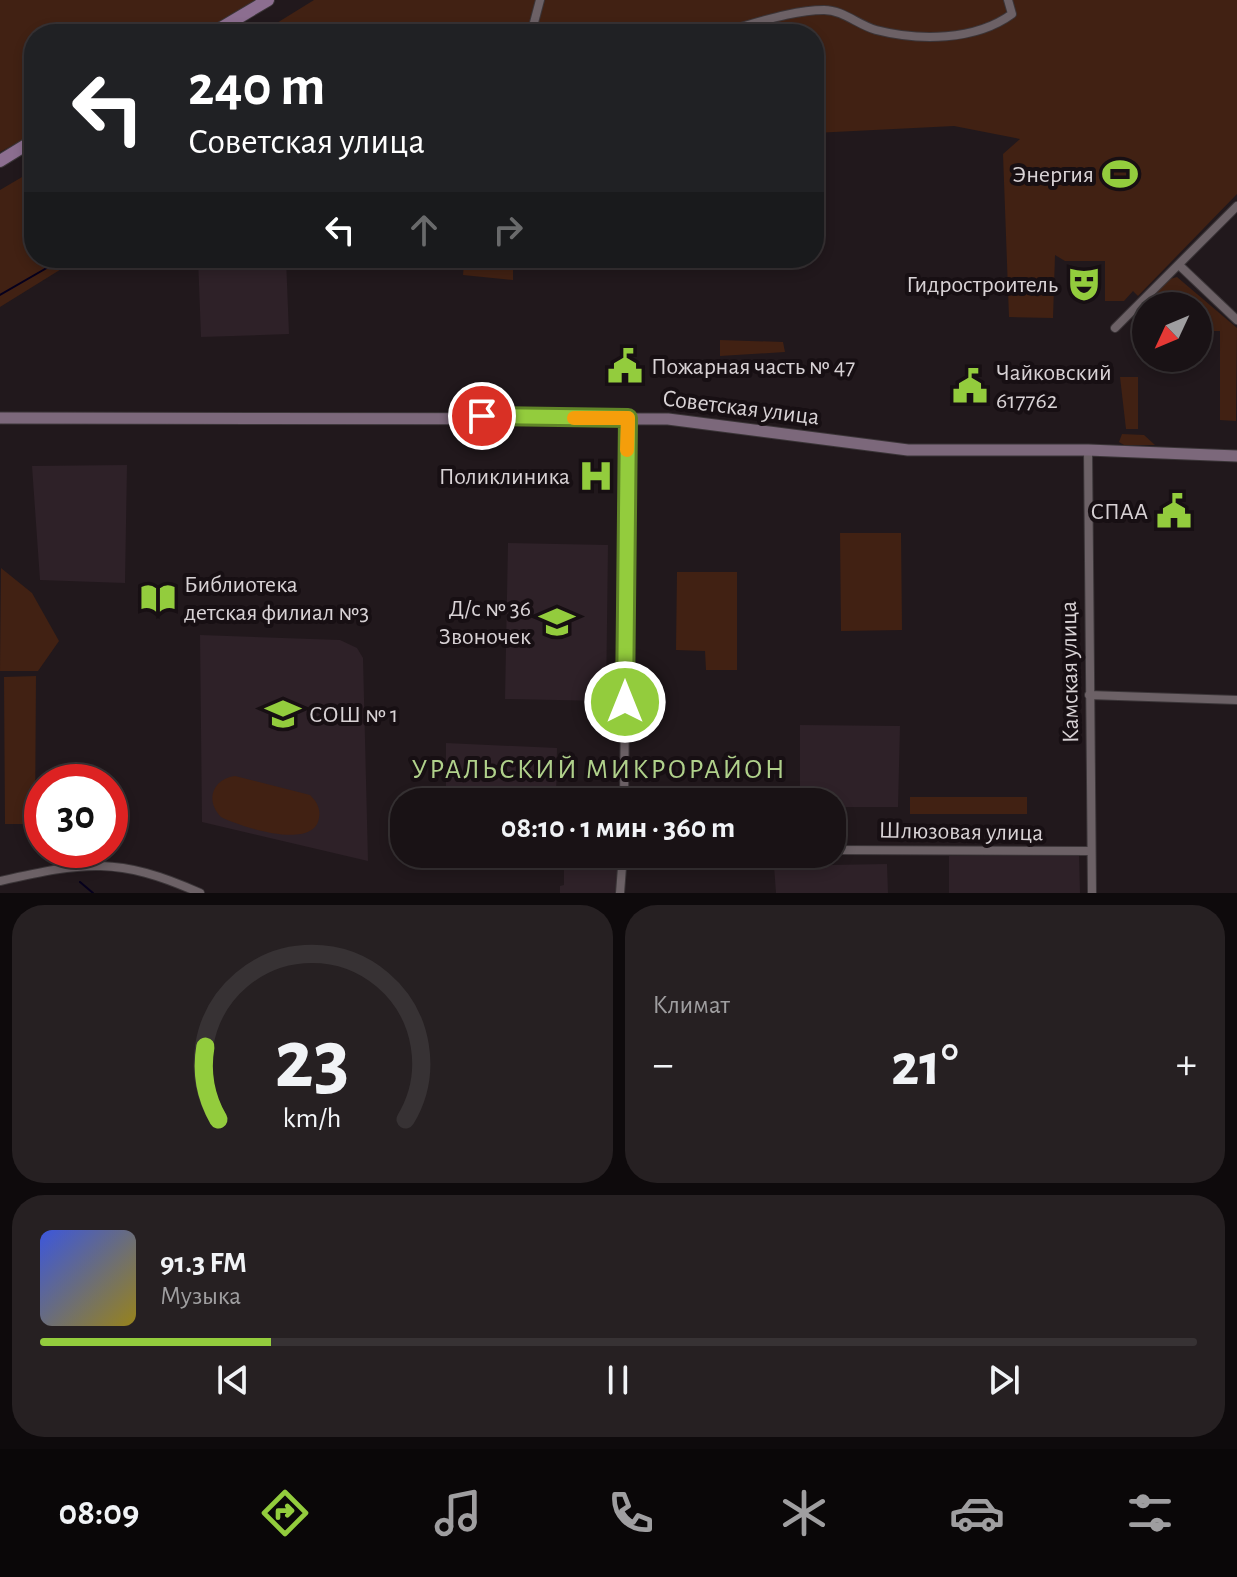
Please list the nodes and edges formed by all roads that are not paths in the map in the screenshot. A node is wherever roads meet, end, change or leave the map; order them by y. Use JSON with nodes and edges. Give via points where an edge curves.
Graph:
{"nodes":[{"id":1,"x":268,"y":0,"type":"edge"},
{"id":2,"x":540,"y":0,"type":"edge"},
{"id":3,"x":1008,"y":0,"type":"edge"},
{"id":4,"x":230,"y":24,"type":"edge"},
{"id":5,"x":534,"y":24,"type":"edge"},
{"id":6,"x":760,"y":24,"type":"edge"},
{"id":7,"x":24,"y":146,"type":"edge"},
{"id":8,"x":0,"y":161,"type":"edge"},
{"id":9,"x":1237,"y":206,"type":"edge"},
{"id":10,"x":1179,"y":265,"type":"junction"},
{"id":11,"x":1237,"y":320,"type":"edge"},
{"id":12,"x":1115,"y":328,"type":"dead end"},
{"id":13,"x":0,"y":418,"type":"edge"},
{"id":14,"x":628,"y":418,"type":"junction"},
{"id":15,"x":1088,"y":450,"type":"junction"},
{"id":16,"x":1237,"y":456,"type":"edge"},
{"id":17,"x":1089,"y":695,"type":"junction"},
{"id":18,"x":1237,"y":700,"type":"edge"},
{"id":19,"x":624,"y":788,"type":"edge"},
{"id":20,"x":846,"y":850,"type":"edge"},
{"id":21,"x":1091,"y":851,"type":"junction"},
{"id":22,"x":622,"y":868,"type":"edge"},
{"id":23,"x":0,"y":881,"type":"edge"},
{"id":24,"x":200,"y":893,"type":"edge"},
{"id":25,"x":620,"y":893,"type":"edge"},
{"id":26,"x":1092,"y":893,"type":"edge"}],
"edges":[{"from":1,"to":4,"type":"main road"},
{"from":2,"to":5,"type":"street"},
{"from":3,"to":6,"type":"street","via":[[1012,14],[992,28],[947,36],[884,31],[824,10]]},
{"from":7,"to":8,"type":"main road"},
{"from":9,"to":10,"type":"street"},
{"from":10,"to":11,"type":"street"},
{"from":10,"to":12,"type":"street"},
{"from":13,"to":14,"type":"main road","name":"Советская улица"},
{"from":14,"to":15,"type":"main road","name":"Советская улица","via":[[683,420],[908,450]]},
{"from":14,"to":19,"type":"street"},
{"from":15,"to":16,"type":"main road","name":"Советская улица"},
{"from":15,"to":17,"type":"street","name":"Камская улица"},
{"from":17,"to":18,"type":"street"},
{"from":17,"to":21,"type":"street","name":"Камская улица"},
{"from":20,"to":21,"type":"street","name":"Шлюзовая улица"},
{"from":21,"to":26,"type":"street","name":"Камская улица"},
{"from":22,"to":25,"type":"street"},
{"from":23,"to":24,"type":"street","via":[[88,864],[135,868]]}]}
